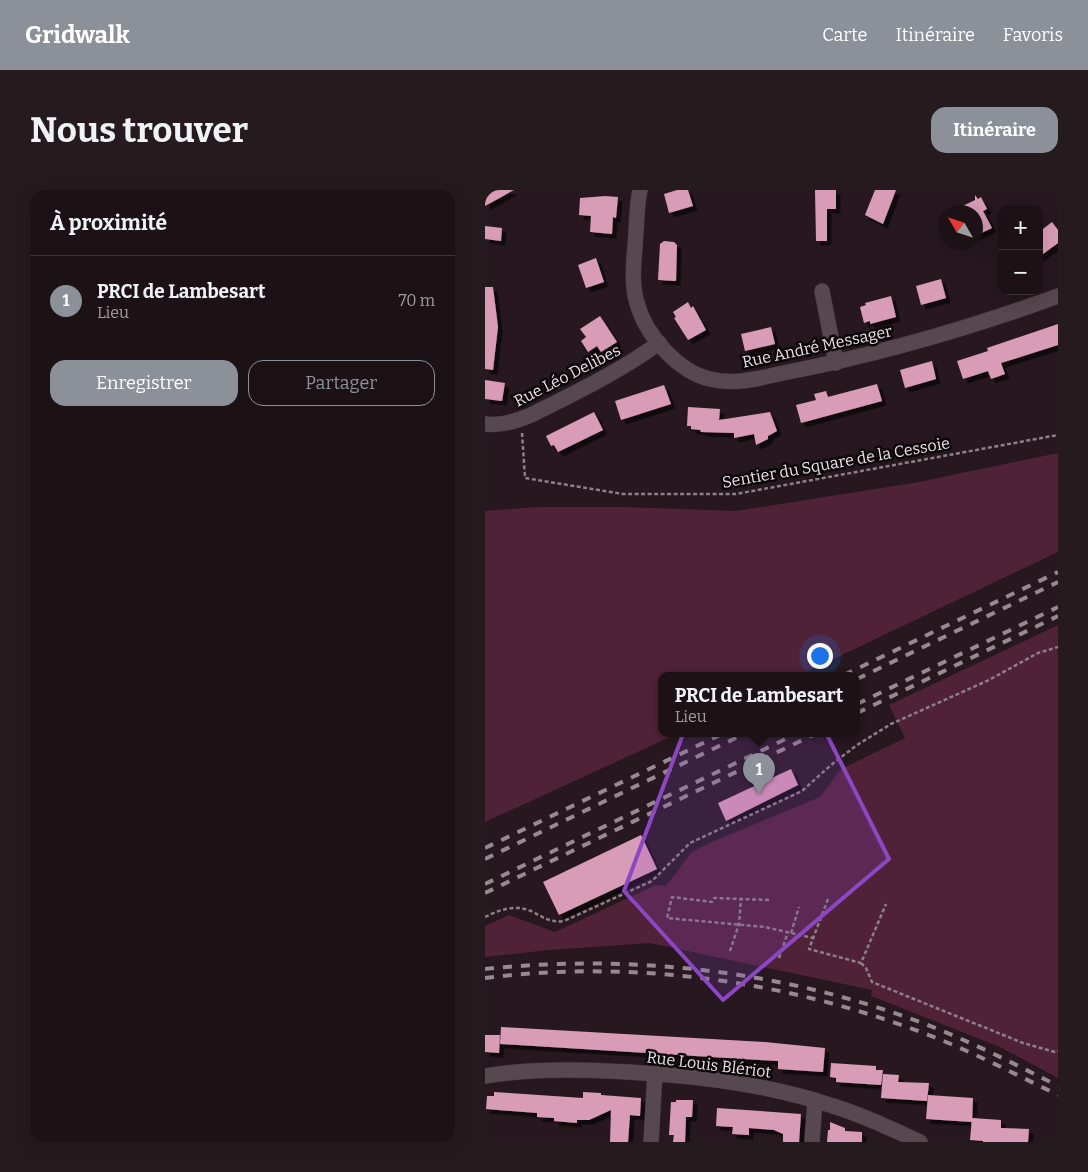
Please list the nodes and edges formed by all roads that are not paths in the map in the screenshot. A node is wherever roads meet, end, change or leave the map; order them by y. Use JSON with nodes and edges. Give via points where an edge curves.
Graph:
{"nodes":[{"id":1,"x":640,"y":190,"type":"edge"},
{"id":2,"x":822,"y":291,"type":"dead end"},
{"id":3,"x":1058,"y":296,"type":"edge"},
{"id":4,"x":659,"y":343,"type":"junction"},
{"id":5,"x":836,"y":363,"type":"junction"},
{"id":6,"x":485,"y":424,"type":"edge"},
{"id":7,"x":655,"y":1073,"type":"junction"},
{"id":8,"x":485,"y":1076,"type":"edge"},
{"id":9,"x":815,"y":1100,"type":"junction"},
{"id":10,"x":651,"y":1142,"type":"edge"},
{"id":11,"x":812,"y":1142,"type":"edge"},
{"id":12,"x":920,"y":1142,"type":"edge"}],
"edges":[{"from":1,"to":4,"type":"street","name":"Rue André Messager","via":[[634,289],[640,313]]},
{"from":2,"to":5,"type":"street"},
{"from":3,"to":5,"type":"street","name":"Rue André Messager","via":[[969,327]]},
{"from":4,"to":5,"type":"street","name":"Rue André Messager","via":[[692,372],[722,381],[748,380]]},
{"from":4,"to":6,"type":"street","name":"Rue Léo Delibes","via":[[615,372],[521,419],[500,425]]},
{"from":7,"to":8,"type":"street","name":"Rue Louis Blériot","via":[[567,1070]]},
{"from":7,"to":9,"type":"street","name":"Rue Louis Blériot","via":[[744,1083]]},
{"from":7,"to":10,"type":"street"},
{"from":9,"to":11,"type":"street"},
{"from":9,"to":12,"type":"street","name":"Rue Louis Blériot"}]}
